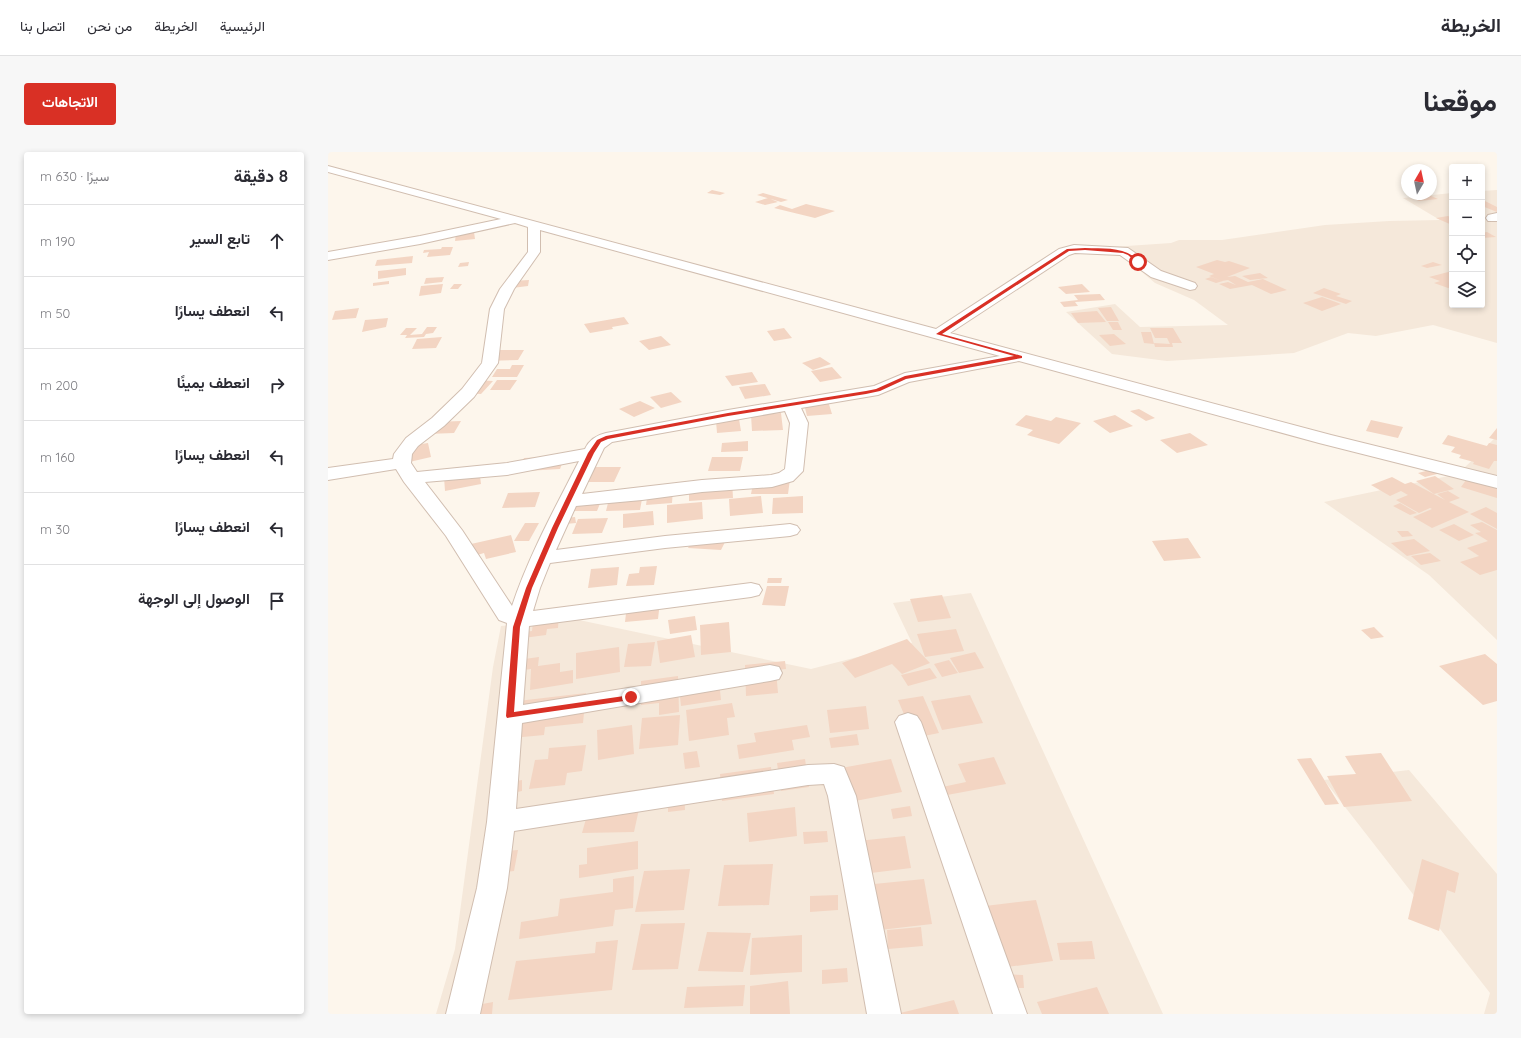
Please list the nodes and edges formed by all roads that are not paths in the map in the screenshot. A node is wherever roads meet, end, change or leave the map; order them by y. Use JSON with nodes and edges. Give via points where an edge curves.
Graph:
{"nodes":[{"id":1,"x":330,"y":174,"type":"edge"},
{"id":2,"x":515,"y":220,"type":"junction"},
{"id":3,"x":534,"y":225,"type":"junction"},
{"id":4,"x":328,"y":256,"type":"edge"},
{"id":5,"x":1190,"y":286,"type":"dead end"},
{"id":6,"x":938,"y":334,"type":"junction"},
{"id":7,"x":1021,"y":357,"type":"junction"},
{"id":8,"x":791,"y":405,"type":"junction"},
{"id":9,"x":591,"y":453,"type":"junction"},
{"id":10,"x":406,"y":471,"type":"junction"},
{"id":11,"x":328,"y":474,"type":"edge"},
{"id":12,"x":1497,"y":482,"type":"edge"},
{"id":13,"x":568,"y":501,"type":"junction"},
{"id":14,"x":790,"y":530,"type":"dead end"},
{"id":15,"x":542,"y":558,"type":"junction"},
{"id":16,"x":751,"y":590,"type":"dead end"},
{"id":17,"x":520,"y":619,"type":"junction"},
{"id":18,"x":770,"y":673,"type":"dead end"},
{"id":19,"x":510,"y":716,"type":"junction"},
{"id":20,"x":908,"y":722,"type":"dead end"},
{"id":21,"x":502,"y":822,"type":"junction"},
{"id":22,"x":464,"y":1014,"type":"edge"},
{"id":23,"x":884,"y":1014,"type":"edge"},
{"id":24,"x":1010,"y":1014,"type":"edge"}],
"edges":[{"from":1,"to":2,"type":"street"},
{"from":2,"to":3,"type":"street"},
{"from":2,"to":4,"type":"street"},
{"from":3,"to":6,"type":"street"},
{"from":3,"to":10,"type":"street","via":[[534,252],[507,289],[497,309],[490,363],[468,393],[438,422],[412,442],[402,454]]},
{"from":5,"to":6,"type":"street","via":[[1157,275],[1130,254],[1085,249],[1068,250]]},
{"from":6,"to":7,"type":"street"},
{"from":7,"to":8,"type":"street","via":[[905,378],[878,390]]},
{"from":7,"to":12,"type":"street","via":[[1325,439]]},
{"from":8,"to":9,"type":"street","via":[[606,438],[599,441]]},
{"from":8,"to":13,"type":"street","via":[[799,423],[794,471],[786,477],[772,481]]},
{"from":9,"to":10,"type":"street","via":[[506,469]]},
{"from":9,"to":13,"type":"street"},
{"from":10,"to":11,"type":"street"},
{"from":10,"to":17,"type":"street","via":[[455,534],[507,615]]},
{"from":13,"to":15,"type":"street"},
{"from":14,"to":15,"type":"street","via":[[665,542]]},
{"from":15,"to":17,"type":"street","via":[[529,588]]},
{"from":16,"to":17,"type":"street"},
{"from":17,"to":19,"type":"street","via":[[515,640]]},
{"from":18,"to":19,"type":"street"},
{"from":19,"to":21,"type":"street"},
{"from":20,"to":24,"type":"street"},
{"from":21,"to":22,"type":"street","via":[[492,888]]},
{"from":21,"to":23,"type":"street","via":[[808,775],[834,774],[842,796]]}]}
